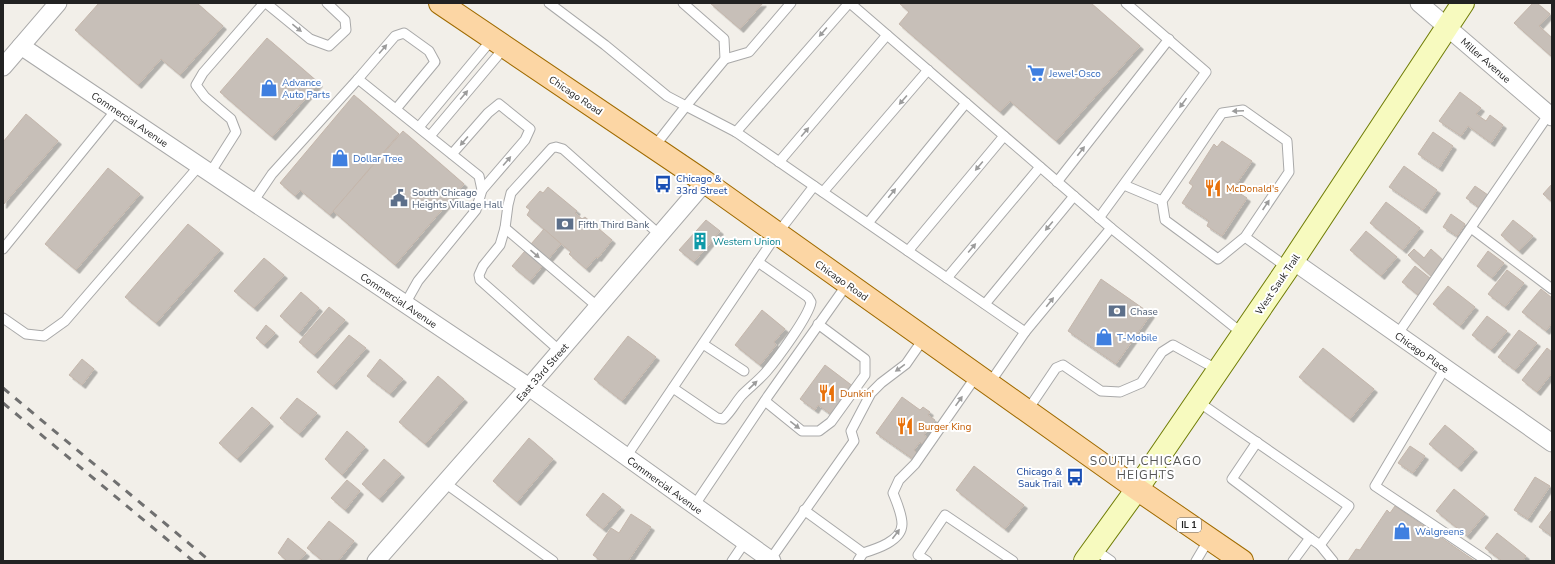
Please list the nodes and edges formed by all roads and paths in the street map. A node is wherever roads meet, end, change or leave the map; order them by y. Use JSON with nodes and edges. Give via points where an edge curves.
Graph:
{"nodes":[{"id":1,"x":58,"y":3,"type":"edge"},
{"id":2,"x":265,"y":3,"type":"edge"},
{"id":3,"x":327,"y":3,"type":"edge"},
{"id":4,"x":440,"y":3,"type":"edge"},
{"id":5,"x":549,"y":3,"type":"edge"},
{"id":6,"x":683,"y":3,"type":"edge"},
{"id":7,"x":791,"y":3,"type":"edge"},
{"id":8,"x":849,"y":3,"type":"edge"},
{"id":9,"x":1126,"y":3,"type":"edge"},
{"id":10,"x":1419,"y":3,"type":"edge"},
{"id":11,"x":1463,"y":3,"type":"edge"},
{"id":12,"x":1447,"y":27,"type":"junction"},
{"id":13,"x":887,"y":35,"type":"junction"},
{"id":14,"x":1168,"y":39,"type":"junction"},
{"id":15,"x":499,"y":43,"type":"junction"},
{"id":16,"x":22,"y":46,"type":"junction"},
{"id":17,"x":725,"y":59,"type":"junction"},
{"id":18,"x":3,"y":67,"type":"edge"},
{"id":19,"x":928,"y":70,"type":"junction"},
{"id":20,"x":358,"y":79,"type":"junction"},
{"id":21,"x":966,"y":103,"type":"junction"},
{"id":22,"x":686,"y":106,"type":"junction"},
{"id":23,"x":396,"y":109,"type":"junction"},
{"id":24,"x":116,"y":110,"type":"junction"},
{"id":25,"x":1551,"y":114,"type":"edge"},
{"id":26,"x":419,"y":127,"type":"junction"},
{"id":27,"x":736,"y":132,"type":"junction"},
{"id":28,"x":430,"y":136,"type":"junction"},
{"id":29,"x":1004,"y":136,"type":"junction"},
{"id":30,"x":654,"y":147,"type":"junction"},
{"id":31,"x":452,"y":154,"type":"junction"},
{"id":32,"x":779,"y":162,"type":"junction"},
{"id":33,"x":1040,"y":167,"type":"junction"},
{"id":34,"x":204,"y":169,"type":"junction"},
{"id":35,"x":705,"y":182,"type":"junction"},
{"id":36,"x":1057,"y":182,"type":"junction"},
{"id":37,"x":1124,"y":185,"type":"junction"},
{"id":38,"x":814,"y":186,"type":"junction"},
{"id":39,"x":482,"y":190,"type":"junction"},
{"id":40,"x":823,"y":192,"type":"junction"},
{"id":41,"x":1074,"y":196,"type":"junction"},
{"id":42,"x":1162,"y":201,"type":"junction"},
{"id":43,"x":253,"y":202,"type":"junction"},
{"id":44,"x":1099,"y":218,"type":"junction"},
{"id":45,"x":868,"y":223,"type":"junction"},
{"id":46,"x":505,"y":228,"type":"junction"},
{"id":47,"x":1111,"y":228,"type":"junction"},
{"id":48,"x":1471,"y":228,"type":"junction"},
{"id":49,"x":777,"y":234,"type":"junction"},
{"id":50,"x":660,"y":235,"type":"junction"},
{"id":51,"x":1245,"y":237,"type":"junction"},
{"id":52,"x":3,"y":249,"type":"edge"},
{"id":53,"x":908,"y":251,"type":"junction"},
{"id":54,"x":758,"y":262,"type":"junction"},
{"id":55,"x":1290,"y":264,"type":"junction"},
{"id":56,"x":947,"y":278,"type":"junction"},
{"id":57,"x":848,"y":283,"type":"junction"},
{"id":58,"x":1552,"y":289,"type":"edge"},
{"id":59,"x":405,"y":304,"type":"junction"},
{"id":60,"x":985,"y":304,"type":"junction"},
{"id":61,"x":598,"y":308,"type":"junction"},
{"id":62,"x":3,"y":318,"type":"edge"},
{"id":63,"x":818,"y":324,"type":"junction"},
{"id":64,"x":1026,"y":332,"type":"junction"},
{"id":65,"x":1243,"y":334,"type":"junction"},
{"id":66,"x":1397,"y":335,"type":"junction"},
{"id":67,"x":924,"y":338,"type":"junction"},
{"id":68,"x":703,"y":344,"type":"junction"},
{"id":69,"x":560,"y":351,"type":"junction"},
{"id":70,"x":1445,"y":368,"type":"junction"},
{"id":71,"x":1218,"y":370,"type":"junction"},
{"id":72,"x":744,"y":371,"type":"dead end"},
{"id":73,"x":983,"y":380,"type":"junction"},
{"id":74,"x":529,"y":387,"type":"junction"},
{"id":75,"x":673,"y":388,"type":"junction"},
{"id":76,"x":765,"y":401,"type":"junction"},
{"id":77,"x":1197,"y":401,"type":"junction"},
{"id":78,"x":1027,"y":411,"type":"junction"},
{"id":79,"x":1257,"y":442,"type":"junction"},
{"id":80,"x":1552,"y":444,"type":"edge"},
{"id":81,"x":626,"y":457,"type":"junction"},
{"id":82,"x":445,"y":483,"type":"junction"},
{"id":83,"x":1137,"y":489,"type":"junction"},
{"id":84,"x":694,"y":506,"type":"junction"},
{"id":85,"x":804,"y":510,"type":"junction"},
{"id":86,"x":1310,"y":538,"type":"junction"},
{"id":87,"x":1210,"y":539,"type":"junction"},
{"id":88,"x":745,"y":542,"type":"junction"},
{"id":89,"x":1320,"y":546,"type":"junction"},
{"id":90,"x":863,"y":553,"type":"junction"},
{"id":91,"x":1097,"y":557,"type":"edge"},
{"id":92,"x":771,"y":560,"type":"edge"},
{"id":93,"x":376,"y":561,"type":"edge"},
{"id":94,"x":553,"y":561,"type":"edge"},
{"id":95,"x":732,"y":561,"type":"edge"},
{"id":96,"x":858,"y":561,"type":"edge"},
{"id":97,"x":927,"y":561,"type":"edge"},
{"id":98,"x":1013,"y":561,"type":"edge"},
{"id":99,"x":1196,"y":561,"type":"edge"},
{"id":100,"x":1242,"y":561,"type":"edge"},
{"id":101,"x":1293,"y":561,"type":"edge"},
{"id":102,"x":1332,"y":561,"type":"edge"},
{"id":103,"x":1487,"y":561,"type":"edge"}],
"edges":[{"from":1,"to":16,"type":"street"},
{"from":2,"to":3,"type":"lane","one_way":true,"via":[[310,39],[329,46],[346,30],[345,20]]},
{"from":2,"to":34,"type":"lane","via":[[203,73],[196,85],[205,97],[231,119],[236,132]]},
{"from":4,"to":15,"type":"main road","name":"Chicago Road","number":"IL 1"},
{"from":5,"to":22,"type":"lane","via":[[668,96]]},
{"from":6,"to":17,"type":"lane","via":[[724,39]]},
{"from":7,"to":17,"type":"lane","via":[[749,52]]},
{"from":8,"to":13,"type":"lane"},
{"from":8,"to":27,"type":"lane","one_way":true},
{"from":9,"to":14,"type":"lane"},
{"from":10,"to":12,"type":"street","name":"Miller Avenue"},
{"from":11,"to":12,"type":"main road","name":"West Sauk Trail"},
{"from":12,"to":25,"type":"street","name":"Miller Avenue"},
{"from":12,"to":55,"type":"main road","name":"West Sauk Trail"},
{"from":13,"to":19,"type":"lane"},
{"from":32,"to":13,"type":"lane","one_way":true},
{"from":36,"to":14,"type":"lane","one_way":true},
{"from":14,"to":37,"type":"lane","one_way":true,"via":[[1206,72]]},
{"from":15,"to":26,"type":"lane"},
{"from":28,"to":15,"type":"lane","one_way":true},
{"from":15,"to":30,"type":"main road","name":"Chicago Road","number":"IL 1"},
{"from":16,"to":18,"type":"street"},
{"from":16,"to":24,"type":"street","name":"Commercial Avenue"},
{"from":17,"to":22,"type":"lane"},
{"from":19,"to":21,"type":"lane"},
{"from":19,"to":40,"type":"lane","one_way":true},
{"from":20,"to":23,"type":"lane"},
{"from":20,"to":23,"type":"lane","one_way":true,"via":[[395,36],[404,33],[429,51],[435,62]]},
{"from":20,"to":43,"type":"lane","via":[[272,174]]},
{"from":21,"to":29,"type":"lane"},
{"from":45,"to":21,"type":"lane","one_way":true},
{"from":22,"to":27,"type":"lane"},
{"from":22,"to":30,"type":"lane"},
{"from":23,"to":26,"type":"lane"},
{"from":24,"to":34,"type":"street","name":"Commercial Avenue"},
{"from":24,"to":52,"type":"lane"},
{"from":25,"to":48,"type":"lane"},
{"from":26,"to":28,"type":"lane"},
{"from":27,"to":32,"type":"lane"},
{"from":28,"to":31,"type":"lane"},
{"from":29,"to":33,"type":"lane"},
{"from":29,"to":53,"type":"lane","one_way":true},
{"from":30,"to":35,"type":"main road","name":"Chicago Road","number":"IL 1"},
{"from":31,"to":39,"type":"lane","via":[[479,176]]},
{"from":39,"to":31,"type":"lane","one_way":true,"via":[[525,140],[530,129],[498,104]]},
{"from":32,"to":38,"type":"lane"},
{"from":33,"to":36,"type":"lane"},
{"from":56,"to":33,"type":"lane","one_way":true},
{"from":34,"to":43,"type":"street","name":"Commercial Avenue"},
{"from":34,"to":62,"type":"lane","via":[[65,321],[44,336],[26,334]]},
{"from":35,"to":49,"type":"main road","name":"Chicago Road","number":"IL 1"},
{"from":35,"to":50,"type":"street","name":"East 33rd Street"},
{"from":36,"to":41,"type":"lane"},
{"from":37,"to":42,"type":"lane"},
{"from":37,"to":44,"type":"lane"},
{"from":38,"to":40,"type":"lane"},
{"from":38,"to":49,"type":"lane"},
{"from":39,"to":59,"type":"lane","via":[[476,210],[418,280]]},
{"from":40,"to":45,"type":"lane"},
{"from":41,"to":44,"type":"lane"},
{"from":41,"to":60,"type":"lane","one_way":true},
{"from":42,"to":51,"type":"lane","via":[[1165,220],[1218,258]]},
{"from":51,"to":42,"type":"lane","one_way":true,"via":[[1289,172],[1287,141],[1243,110],[1222,113]]},
{"from":43,"to":59,"type":"street","name":"Commercial Avenue"},
{"from":44,"to":47,"type":"lane"},
{"from":45,"to":53,"type":"lane"},
{"from":46,"to":50,"type":"lane","via":[[511,193],[548,152],[556,147],[562,149]]},
{"from":46,"to":61,"type":"lane","one_way":true},
{"from":46,"to":69,"type":"lane","via":[[500,245],[483,266],[479,275],[480,280]]},
{"from":64,"to":47,"type":"lane","one_way":true},
{"from":47,"to":65,"type":"lane"},
{"from":48,"to":58,"type":"lane"},
{"from":48,"to":66,"type":"lane"},
{"from":49,"to":54,"type":"lane"},
{"from":49,"to":57,"type":"main road","name":"Chicago Road","number":"IL 1"},
{"from":50,"to":61,"type":"street","name":"East 33rd Street"},
{"from":51,"to":55,"type":"lane"},
{"from":53,"to":56,"type":"lane"},
{"from":54,"to":68,"type":"lane"},
{"from":75,"to":54,"type":"lane","one_way":true,"via":[[722,419],[766,372],[810,308],[811,302],[808,297]]},
{"from":55,"to":65,"type":"main road","name":"West Sauk Trail"},
{"from":55,"to":66,"type":"street","name":"Chicago Place"},
{"from":56,"to":60,"type":"lane"},
{"from":57,"to":63,"type":"lane"},
{"from":57,"to":67,"type":"main road","name":"Chicago Road","number":"IL 1"},
{"from":59,"to":74,"type":"street","name":"Commercial Avenue"},
{"from":60,"to":64,"type":"lane"},
{"from":61,"to":69,"type":"street","name":"East 33rd Street"},
{"from":63,"to":76,"type":"lane"},
{"from":76,"to":63,"type":"lane","one_way":true,"via":[[802,431],[819,431],[831,422],[865,374],[865,359]]},
{"from":64,"to":73,"type":"lane"},
{"from":65,"to":71,"type":"main road","name":"West Sauk Trail"},
{"from":66,"to":70,"type":"street","name":"Chicago Place"},
{"from":67,"to":73,"type":"main road","name":"Chicago Road","number":"IL 1"},
{"from":67,"to":85,"type":"lane","one_way":true,"via":[[906,364],[871,393],[851,431],[854,441]]},
{"from":68,"to":72,"type":"lane"},
{"from":68,"to":75,"type":"lane"},
{"from":69,"to":74,"type":"street","name":"East 33rd Street"},
{"from":70,"to":80,"type":"street","name":"Chicago Place"},
{"from":70,"to":103,"type":"lane","via":[[1375,486]]},
{"from":71,"to":77,"type":"main road","name":"West Sauk Trail"},
{"from":71,"to":78,"type":"lane","via":[[1173,344],[1162,352],[1140,383],[1120,392],[1101,391],[1063,365],[1056,368]]},
{"from":73,"to":78,"type":"main road","name":"Chicago Road","number":"IL 1"},
{"from":90,"to":73,"type":"lane","one_way":true,"via":[[892,541],[898,534],[902,526],[901,516],[893,493],[899,480]]},
{"from":74,"to":81,"type":"street","name":"Commercial Avenue"},
{"from":74,"to":82,"type":"street","name":"East 33rd Street"},
{"from":75,"to":81,"type":"lane"},
{"from":76,"to":84,"type":"lane"},
{"from":77,"to":79,"type":"lane"},
{"from":77,"to":83,"type":"main road","name":"West Sauk Trail"},
{"from":78,"to":83,"type":"main road","name":"Chicago Road","number":"IL 1"},
{"from":79,"to":86,"type":"lane","via":[[1232,479]]},
{"from":79,"to":89,"type":"lane","via":[[1349,506]]},
{"from":81,"to":84,"type":"street","name":"Commercial Avenue"},
{"from":82,"to":93,"type":"street","name":"East 33rd Street"},
{"from":82,"to":94,"type":"lane"},
{"from":83,"to":87,"type":"main road","name":"Chicago Road","number":"IL 1"},
{"from":83,"to":91,"type":"main road","name":"West Sauk Trail"},
{"from":84,"to":88,"type":"street","name":"Commercial Avenue"},
{"from":85,"to":90,"type":"lane"},
{"from":85,"to":92,"type":"lane"},
{"from":86,"to":89,"type":"lane"},
{"from":86,"to":101,"type":"lane"},
{"from":87,"to":99,"type":"lane"},
{"from":87,"to":100,"type":"main road","name":"Chicago Road","number":"IL 1"},
{"from":88,"to":92,"type":"street","name":"Commercial Avenue"},
{"from":88,"to":95,"type":"lane"},
{"from":89,"to":102,"type":"lane"},
{"from":90,"to":96,"type":"lane"},
{"from":97,"to":98,"type":"lane","via":[[918,555],[945,515]]}]}
